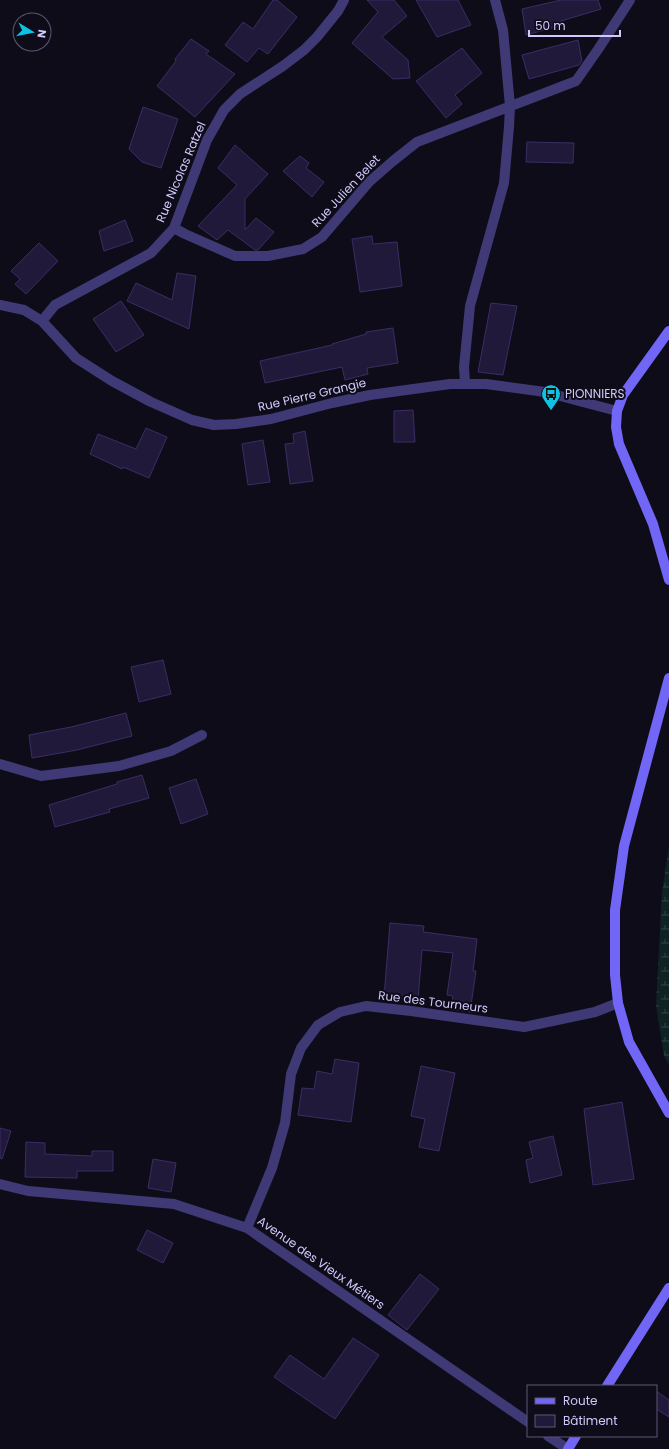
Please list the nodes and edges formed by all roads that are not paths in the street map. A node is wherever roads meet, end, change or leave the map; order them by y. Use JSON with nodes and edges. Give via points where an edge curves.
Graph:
{"nodes":[{"id":1,"x":344,"y":0,"type":"edge"},
{"id":2,"x":495,"y":0,"type":"edge"},
{"id":3,"x":630,"y":0,"type":"edge"},
{"id":4,"x":510,"y":106,"type":"junction"},
{"id":5,"x":174,"y":228,"type":"junction"},
{"id":6,"x":0,"y":305,"type":"edge"},
{"id":7,"x":42,"y":320,"type":"junction"},
{"id":8,"x":669,"y":331,"type":"edge"},
{"id":9,"x":465,"y":383,"type":"junction"},
{"id":10,"x":618,"y":411,"type":"junction"},
{"id":11,"x":669,"y":580,"type":"edge"},
{"id":12,"x":669,"y":678,"type":"edge"},
{"id":13,"x":202,"y":735,"type":"dead end"},
{"id":14,"x":0,"y":764,"type":"edge"},
{"id":15,"x":618,"y":1003,"type":"junction"},
{"id":16,"x":669,"y":1113,"type":"edge"},
{"id":17,"x":0,"y":1184,"type":"edge"},
{"id":18,"x":247,"y":1228,"type":"junction"},
{"id":19,"x":669,"y":1288,"type":"edge"},
{"id":20,"x":608,"y":1385,"type":"edge"},
{"id":21,"x":527,"y":1421,"type":"edge"},
{"id":22,"x":550,"y":1437,"type":"edge"},
{"id":23,"x":575,"y":1437,"type":"edge"},
{"id":24,"x":568,"y":1449,"type":"edge"}],
"edges":[{"from":1,"to":5,"type":"street","name":"Rue Nicolas Ratzel","via":[[338,11],[304,50],[240,94],[224,110],[207,140]]},
{"from":2,"to":4,"type":"street","via":[[503,30]]},
{"from":3,"to":4,"type":"street","name":"Rue Julien Belet","via":[[576,81]]},
{"from":4,"to":5,"type":"street","name":"Rue Julien Belet","via":[[417,142],[369,182],[322,237],[302,249],[268,256],[235,256]]},
{"from":4,"to":9,"type":"street","via":[[504,183],[470,306],[464,367]]},
{"from":5,"to":7,"type":"street","name":"Rue Nicolas Ratzel","via":[[151,253],[55,305]]},
{"from":6,"to":7,"type":"street","via":[[24,310]]},
{"from":7,"to":9,"type":"street","name":"Rue Pierre Grangie","via":[[76,358],[112,381],[192,420],[214,424],[271,419],[370,395]]},
{"from":8,"to":10,"type":"street","via":[[623,395]]},
{"from":9,"to":10,"type":"street","name":"Rue Pierre Grangie","via":[[545,392]]},
{"from":10,"to":11,"type":"street","via":[[616,427],[619,444],[652,524]]},
{"from":12,"to":15,"type":"street","via":[[624,846],[615,910],[615,975]]},
{"from":13,"to":14,"type":"street","via":[[171,751],[119,766],[41,776]]},
{"from":15,"to":16,"type":"street","via":[[629,1042]]},
{"from":15,"to":18,"type":"street","name":"Rue des Tourneurs","via":[[595,1012],[524,1027],[366,1006],[340,1012],[318,1025],[301,1048],[291,1074],[285,1123],[272,1168]]},
{"from":17,"to":18,"type":"street","name":"Avenue des Vieux Métiers","via":[[28,1191],[174,1204]]},
{"from":18,"to":21,"type":"street","name":"Avenue des Vieux Métiers"},
{"from":19,"to":20,"type":"street"},
{"from":22,"to":24,"type":"street"},
{"from":23,"to":24,"type":"street"}]}
